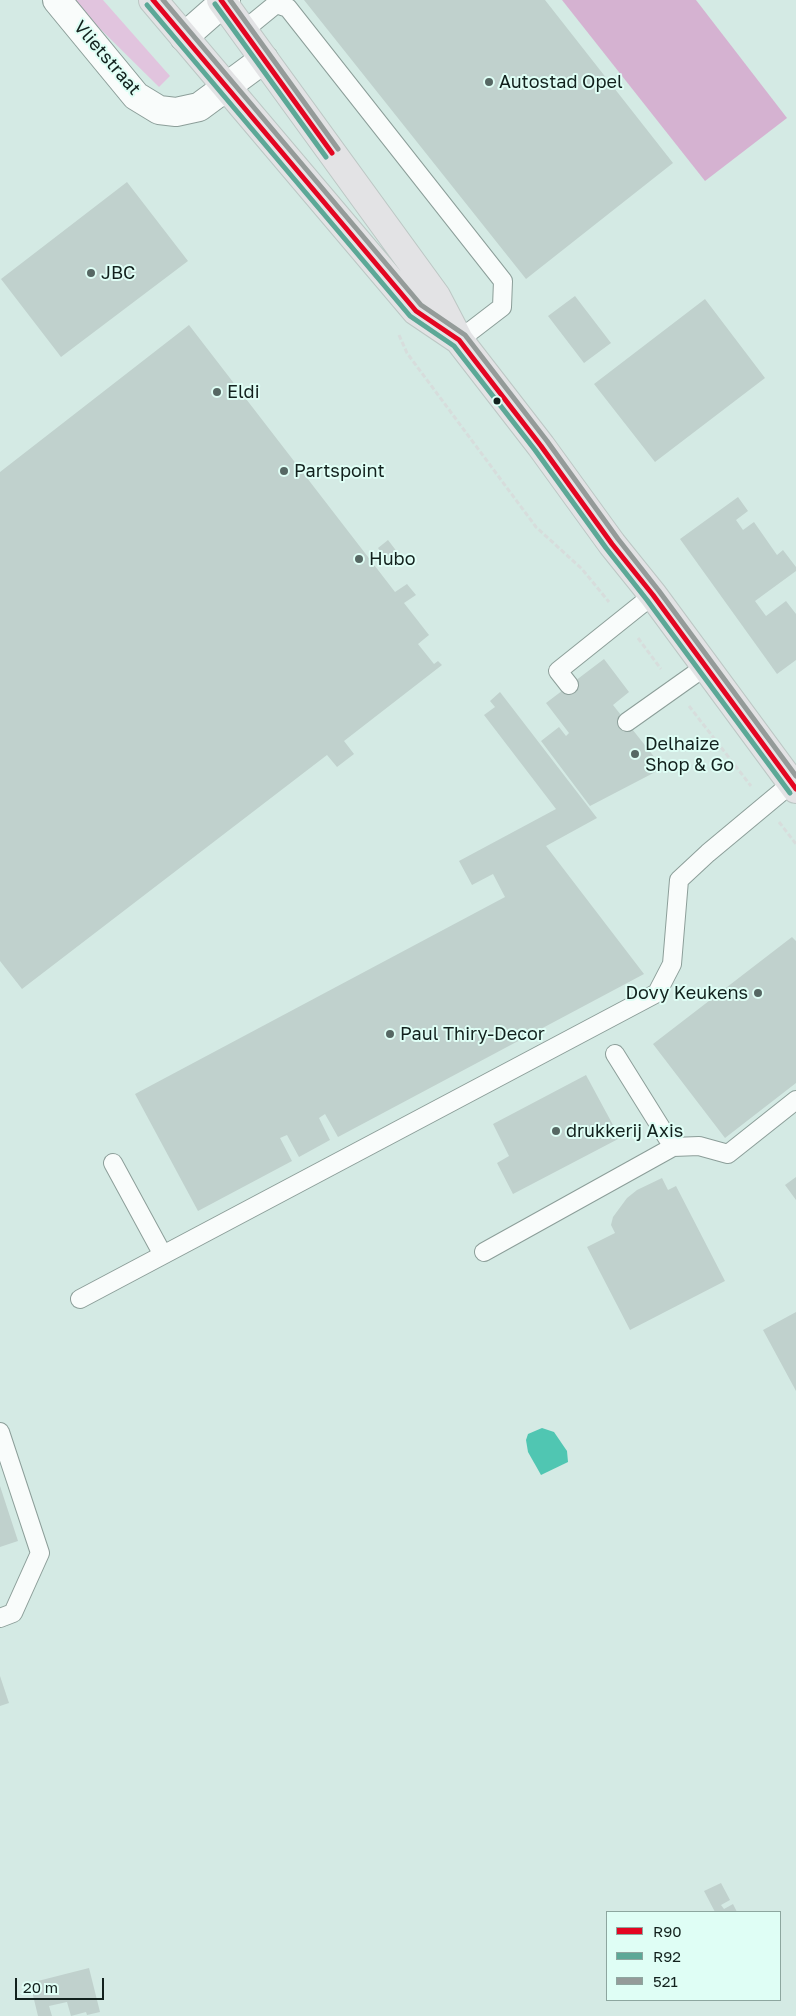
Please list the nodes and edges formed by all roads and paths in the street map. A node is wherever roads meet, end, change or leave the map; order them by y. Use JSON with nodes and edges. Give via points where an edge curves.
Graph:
{"nodes":[{"id":1,"x":57,"y":0,"type":"edge"},
{"id":2,"x":153,"y":0,"type":"edge"},
{"id":3,"x":223,"y":1,"type":"edge"},
{"id":4,"x":243,"y":30,"type":"junction"},
{"id":5,"x":184,"y":37,"type":"junction"},
{"id":6,"x":264,"y":59,"type":"junction"},
{"id":7,"x":226,"y":87,"type":"junction"},
{"id":8,"x":459,"y":340,"type":"junction"},
{"id":9,"x":407,"y":353,"type":"dead end"},
{"id":10,"x":653,"y":595,"type":"junction"},
{"id":11,"x":623,"y":619,"type":"junction"},
{"id":12,"x":706,"y":666,"type":"junction"},
{"id":13,"x":569,"y":685,"type":"dead end"},
{"id":14,"x":676,"y":688,"type":"junction"},
{"id":15,"x":627,"y":722,"type":"dead end"},
{"id":16,"x":794,"y":786,"type":"edge"},
{"id":17,"x":766,"y":805,"type":"junction"},
{"id":18,"x":796,"y":844,"type":"edge"},
{"id":19,"x":615,"y":1054,"type":"dead end"},
{"id":20,"x":796,"y":1100,"type":"edge"},
{"id":21,"x":673,"y":1147,"type":"junction"},
{"id":22,"x":113,"y":1163,"type":"dead end"},
{"id":23,"x":484,"y":1252,"type":"dead end"},
{"id":24,"x":162,"y":1255,"type":"junction"},
{"id":25,"x":80,"y":1299,"type":"dead end"},
{"id":26,"x":0,"y":1432,"type":"edge"},
{"id":27,"x":0,"y":1618,"type":"edge"}],
"edges":[{"from":1,"to":7,"type":"street","name":"Vlietstraat","via":[[136,96],[159,110],[176,112],[199,107]]},
{"from":2,"to":5,"type":"main road"},
{"from":3,"to":4,"type":"main road"},
{"from":3,"to":5,"type":"street"},
{"from":4,"to":6,"type":"main road"},
{"from":4,"to":8,"type":"lane","via":[[276,4],[288,8],[503,281],[502,306]]},
{"from":5,"to":7,"type":"main road"},
{"from":6,"to":7,"type":"street","name":"Vlietstraat"},
{"from":6,"to":8,"type":"main road","via":[[436,296]]},
{"from":7,"to":8,"type":"main road","via":[[416,311]]},
{"from":8,"to":10,"type":"main road"},
{"from":9,"to":11,"type":"path","via":[[536,527],[582,569]]},
{"from":10,"to":11,"type":"lane"},
{"from":10,"to":12,"type":"main road"},
{"from":11,"to":13,"type":"lane","via":[[558,671]]},
{"from":11,"to":14,"type":"path"},
{"from":12,"to":14,"type":"lane"},
{"from":12,"to":16,"type":"main road"},
{"from":14,"to":15,"type":"lane"},
{"from":14,"to":17,"type":"path"},
{"from":16,"to":17,"type":"lane"},
{"from":17,"to":18,"type":"path"},
{"from":17,"to":24,"type":"lane","via":[[679,880],[672,964],[657,993]]},
{"from":19,"to":21,"type":"lane"},
{"from":20,"to":21,"type":"lane","via":[[728,1154],[699,1146]]},
{"from":21,"to":23,"type":"lane"},
{"from":22,"to":24,"type":"lane"},
{"from":24,"to":25,"type":"lane"},
{"from":26,"to":27,"type":"lane","via":[[40,1553],[12,1613]]}]}
